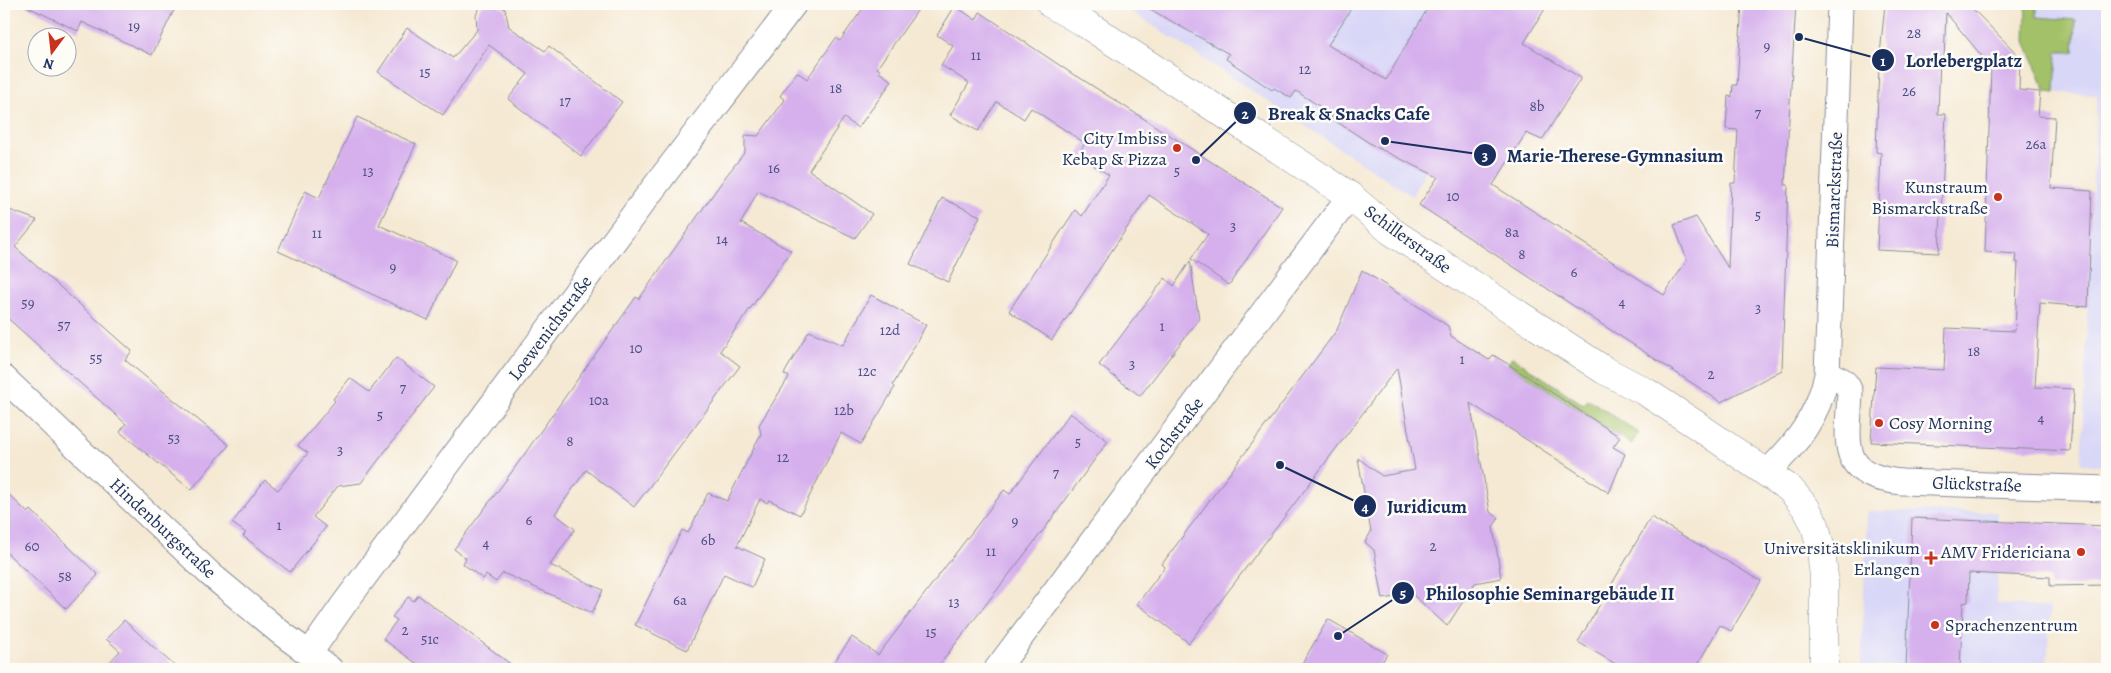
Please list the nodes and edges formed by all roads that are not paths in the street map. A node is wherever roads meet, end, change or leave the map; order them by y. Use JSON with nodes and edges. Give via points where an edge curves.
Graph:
{"nodes":[{"id":1,"x":794,"y":4,"type":"edge"},
{"id":2,"x":1052,"y":4,"type":"edge"},
{"id":3,"x":1840,"y":4,"type":"edge"},
{"id":4,"x":1350,"y":196,"type":"junction"},
{"id":5,"x":1828,"y":375,"type":"junction"},
{"id":6,"x":4,"y":378,"type":"edge"},
{"id":7,"x":1767,"y":472,"type":"junction"},
{"id":8,"x":2107,"y":489,"type":"edge"},
{"id":9,"x":310,"y":654,"type":"junction"},
{"id":10,"x":330,"y":669,"type":"edge"},
{"id":11,"x":997,"y":669,"type":"edge"},
{"id":12,"x":1824,"y":669,"type":"edge"}],
"edges":[{"from":1,"to":9,"type":"street","name":"Loewenichstraße","via":[[637,210]]},
{"from":2,"to":4,"type":"street","name":"Schillerstraße"},
{"from":3,"to":5,"type":"street","name":"Bismarckstraße"},
{"from":4,"to":7,"type":"street","name":"Schillerstraße","via":[[1398,235],[1591,362],[1646,392]]},
{"from":4,"to":11,"type":"street","name":"Kochstraße"},
{"from":5,"to":7,"type":"street","name":"Bismarckstraße","via":[[1817,410],[1801,436]]},
{"from":5,"to":8,"type":"street","name":"Glückstraße","via":[[1847,384],[1850,392],[1848,443],[1853,461],[1872,477],[1902,482]]},
{"from":6,"to":9,"type":"street","name":"Hindenburgstraße","via":[[210,574]]},
{"from":7,"to":12,"type":"street","via":[[1790,489],[1806,508],[1814,525],[1824,576]]},
{"from":9,"to":10,"type":"street","name":"Hindenburgstraße"}]}
